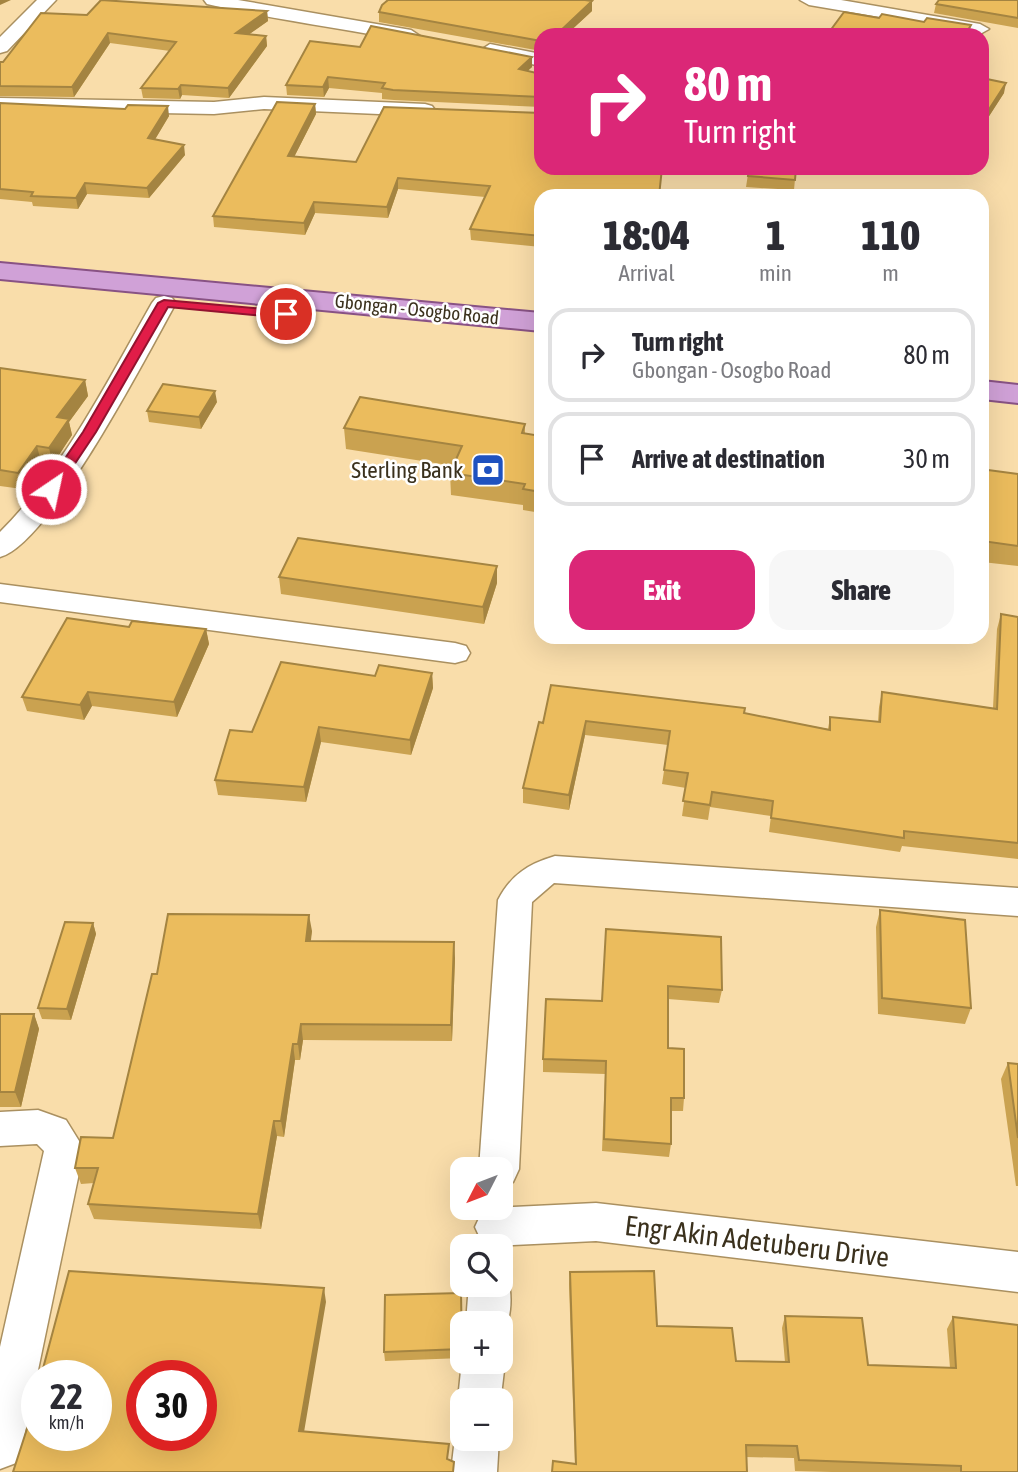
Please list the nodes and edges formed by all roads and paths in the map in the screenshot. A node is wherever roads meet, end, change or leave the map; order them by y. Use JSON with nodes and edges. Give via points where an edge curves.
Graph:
{"nodes":[{"id":1,"x":47,"y":0,"type":"edge"},
{"id":2,"x":213,"y":0,"type":"edge"},
{"id":3,"x":809,"y":0,"type":"edge"},
{"id":4,"x":914,"y":0,"type":"edge"},
{"id":5,"x":345,"y":6,"type":"dead end"},
{"id":6,"x":903,"y":16,"type":"junction"},
{"id":7,"x":323,"y":19,"type":"junction"},
{"id":8,"x":974,"y":28,"type":"edge"},
{"id":9,"x":432,"y":40,"type":"edge"},
{"id":10,"x":0,"y":47,"type":"edge"},
{"id":11,"x":473,"y":47,"type":"edge"},
{"id":12,"x":534,"y":59,"type":"edge"},
{"id":13,"x":0,"y":104,"type":"edge"},
{"id":14,"x":446,"y":111,"type":"edge"},
{"id":15,"x":0,"y":271,"type":"edge"},
{"id":16,"x":0,"y":290,"type":"edge"},
{"id":17,"x":164,"y":303,"type":"junction"},
{"id":18,"x":534,"y":321,"type":"edge"},
{"id":19,"x":534,"y":339,"type":"edge"},
{"id":20,"x":989,"y":371,"type":"edge"},
{"id":21,"x":1018,"y":374,"type":"edge"},
{"id":22,"x":989,"y":391,"type":"edge"},
{"id":23,"x":1018,"y":394,"type":"edge"},
{"id":24,"x":0,"y":548,"type":"edge"},
{"id":25,"x":0,"y":593,"type":"edge"},
{"id":26,"x":454,"y":653,"type":"dead end"},
{"id":27,"x":1018,"y":902,"type":"edge"},
{"id":28,"x":0,"y":1129,"type":"edge"},
{"id":29,"x":500,"y":1157,"type":"edge"},
{"id":30,"x":495,"y":1227,"type":"edge"},
{"id":31,"x":1018,"y":1272,"type":"edge"},
{"id":32,"x":0,"y":1447,"type":"edge"},
{"id":33,"x":476,"y":1451,"type":"edge"},
{"id":34,"x":474,"y":1472,"type":"edge"}],
"edges":[{"from":1,"to":10,"type":"street"},
{"from":2,"to":7,"type":"street"},
{"from":3,"to":6,"type":"street"},
{"from":4,"to":6,"type":"street"},
{"from":5,"to":7,"type":"street"},
{"from":6,"to":8,"type":"street"},
{"from":7,"to":9,"type":"street"},
{"from":11,"to":12,"type":"street"},
{"from":13,"to":14,"type":"street","via":[[214,108],[264,103]]},
{"from":15,"to":18,"type":"main road","name":"Gbongan - Osogbo Road"},
{"from":16,"to":17,"type":"main road","name":"Gbongan - Osogbo Road"},
{"from":17,"to":19,"type":"main road","name":"Gbongan - Osogbo Road"},
{"from":17,"to":24,"type":"street","via":[[51,489]]},
{"from":20,"to":21,"type":"main road"},
{"from":22,"to":23,"type":"main road"},
{"from":25,"to":26,"type":"street"},
{"from":27,"to":29,"type":"street","via":[[555,869],[540,874],[515,900]]},
{"from":28,"to":32,"type":"street","via":[[47,1127],[59,1136],[64,1149]]},
{"from":30,"to":31,"type":"street","name":"Engr Akin Adetuberu Drive","via":[[596,1222]]},
{"from":33,"to":34,"type":"street"}]}
